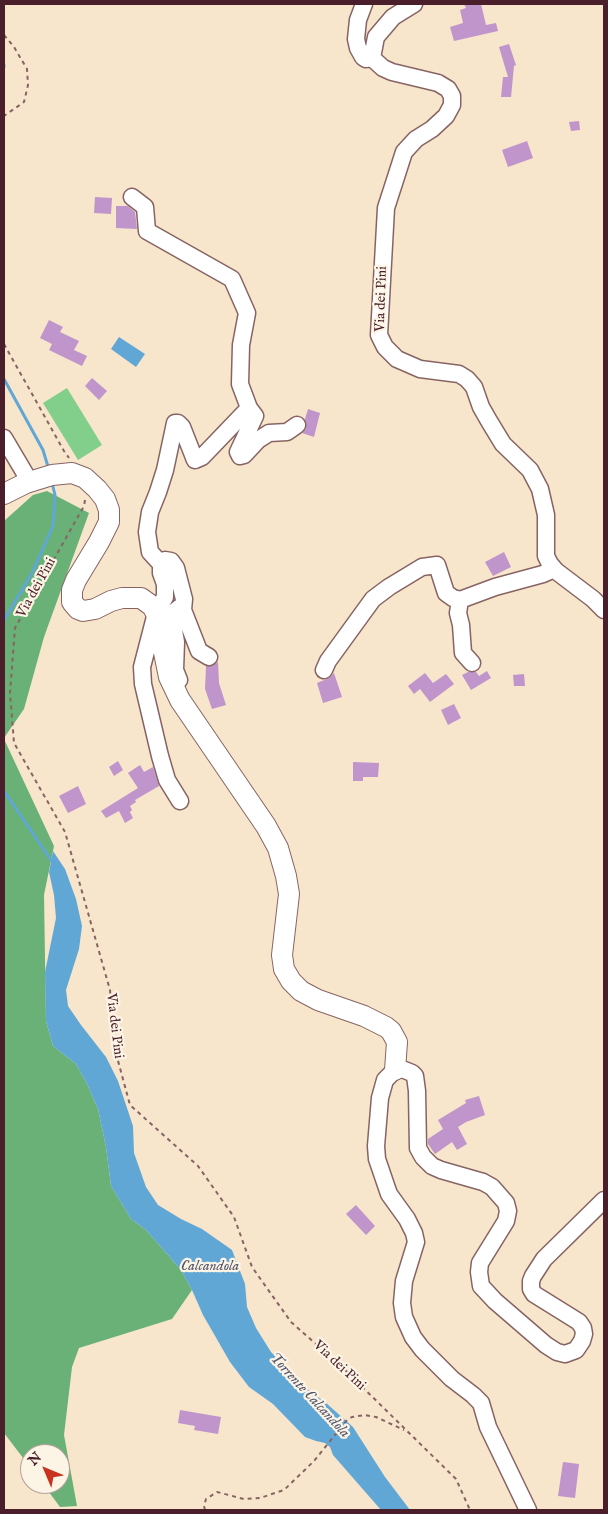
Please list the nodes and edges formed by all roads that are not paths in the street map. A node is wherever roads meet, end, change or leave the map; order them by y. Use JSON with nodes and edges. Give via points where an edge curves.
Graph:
{"nodes":[{"id":1,"x":364,"y":4,"type":"edge"},
{"id":2,"x":414,"y":4,"type":"edge"},
{"id":3,"x":372,"y":58,"type":"junction"},
{"id":4,"x":132,"y":197,"type":"dead end"},
{"id":5,"x":249,"y":408,"type":"junction"},
{"id":6,"x":297,"y":425,"type":"dead end"},
{"id":7,"x":4,"y":438,"type":"edge"},
{"id":8,"x":10,"y":460,"type":"edge"},
{"id":9,"x":28,"y":483,"type":"junction"},
{"id":10,"x":4,"y":494,"type":"edge"},
{"id":11,"x":161,"y":564,"type":"junction"},
{"id":12,"x":554,"y":569,"type":"junction"},
{"id":13,"x":460,"y":600,"type":"junction"},
{"id":14,"x":183,"y":607,"type":"junction"},
{"id":15,"x":604,"y":610,"type":"edge"},
{"id":16,"x":156,"y":613,"type":"junction"},
{"id":17,"x":209,"y":658,"type":"dead end"},
{"id":18,"x":472,"y":663,"type":"dead end"},
{"id":19,"x":324,"y":670,"type":"dead end"},
{"id":20,"x":196,"y":724,"type":"junction"},
{"id":21,"x":180,"y":801,"type":"dead end"},
{"id":22,"x":395,"y":1070,"type":"junction"},
{"id":23,"x":604,"y":1200,"type":"edge"},
{"id":24,"x":528,"y":1510,"type":"edge"}],
"edges":[{"from":1,"to":3,"type":"street","via":[[356,38],[363,57]]},
{"from":2,"to":3,"type":"street","via":[[393,17],[376,37]]},
{"from":3,"to":12,"type":"street","name":"Via dei Pini","via":[[392,72],[438,83],[452,96],[452,105],[446,116],[404,152],[386,208],[379,335],[397,359],[420,369],[459,374],[474,387],[488,421],[503,444],[530,470],[540,489],[546,515],[546,556]]},
{"from":4,"to":5,"type":"street","via":[[145,206],[147,231],[232,279],[247,313],[241,345],[240,384]]},
{"from":5,"to":6,"type":"street","via":[[255,416],[238,452],[240,456],[269,433],[287,432]]},
{"from":5,"to":11,"type":"street","via":[[202,457],[195,460],[182,427],[175,423],[147,532],[150,552]]},
{"from":7,"to":8,"type":"street"},
{"from":8,"to":9,"type":"street"},
{"from":9,"to":10,"type":"main road"},
{"from":9,"to":16,"type":"main road","via":[[52,475],[78,475],[105,499],[109,522],[72,590],[72,602],[78,609],[94,609],[111,601],[135,597],[147,601]]},
{"from":11,"to":14,"type":"street","via":[[171,561],[176,568]]},
{"from":11,"to":16,"type":"street","via":[[165,597]]},
{"from":12,"to":13,"type":"street","via":[[494,586]]},
{"from":12,"to":15,"type":"street"},
{"from":13,"to":18,"type":"street","via":[[458,613],[463,653]]},
{"from":13,"to":19,"type":"street","via":[[446,593],[437,565],[422,567],[373,599]]},
{"from":14,"to":17,"type":"street","via":[[199,651]]},
{"from":14,"to":20,"type":"street","via":[[173,613],[172,618],[176,670]]},
{"from":16,"to":20,"type":"main road","via":[[169,677]]},
{"from":16,"to":21,"type":"street","via":[[142,667],[143,684],[167,780]]},
{"from":20,"to":22,"type":"main road","via":[[278,848],[289,894],[282,955],[284,969],[301,991],[386,1027],[396,1042]]},
{"from":22,"to":23,"type":"street","via":[[407,1070],[416,1080],[418,1148],[423,1158],[441,1170],[492,1187],[506,1203],[506,1221],[480,1263],[482,1286],[495,1301],[557,1352],[565,1354],[576,1350],[582,1341],[583,1328],[579,1322],[534,1294],[532,1276],[544,1259]]},
{"from":22,"to":24,"type":"street","via":[[385,1080],[382,1089],[376,1146],[389,1194],[407,1219],[416,1242],[404,1282],[404,1317],[422,1349],[480,1403],[488,1427]]}]}
